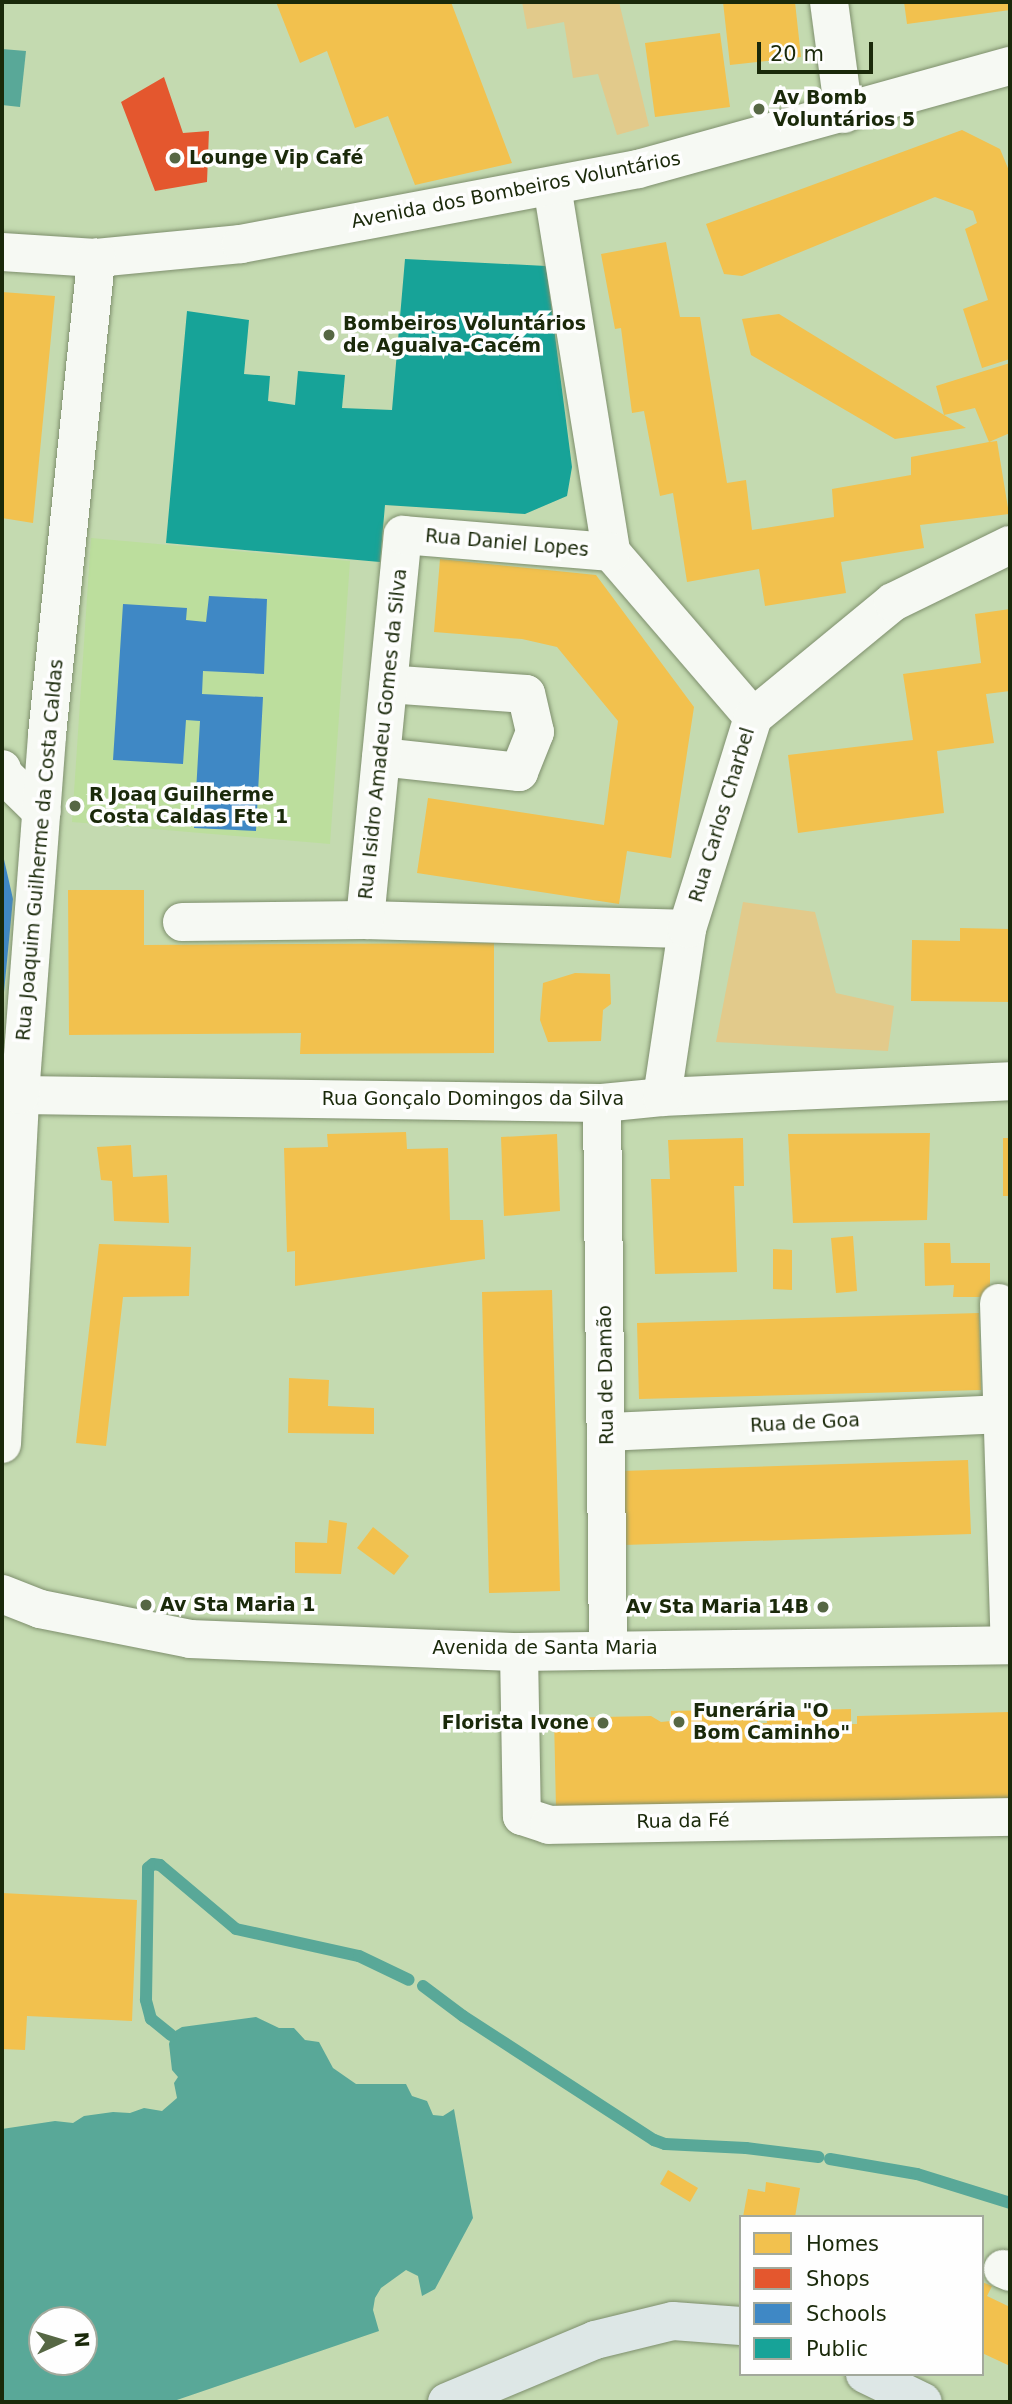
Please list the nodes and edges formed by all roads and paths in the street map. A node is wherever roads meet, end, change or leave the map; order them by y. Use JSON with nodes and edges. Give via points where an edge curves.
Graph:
{"nodes":[{"id":1,"x":829,"y":2,"type":"edge"},
{"id":2,"x":1007,"y":76,"type":"edge"},
{"id":3,"x":844,"y":114,"type":"junction"},
{"id":4,"x":552,"y":186,"type":"junction"},
{"id":5,"x":2,"y":252,"type":"edge"},
{"id":6,"x":96,"y":258,"type":"junction"},
{"id":7,"x":403,"y":535,"type":"joint"},
{"id":8,"x":1010,"y":545,"type":"edge"},
{"id":9,"x":611,"y":552,"type":"junction"},
{"id":10,"x":388,"y":684,"type":"junction"},
{"id":11,"x":753,"y":716,"type":"junction"},
{"id":12,"x":381,"y":757,"type":"junction"},
{"id":13,"x":2,"y":769,"type":"edge"},
{"id":14,"x":43,"y":812,"type":"junction"},
{"id":15,"x":365,"y":920,"type":"junction"},
{"id":16,"x":182,"y":922,"type":"dead end"},
{"id":17,"x":687,"y":929,"type":"junction"},
{"id":18,"x":1010,"y":1081,"type":"edge"},
{"id":19,"x":20,"y":1095,"type":"junction"},
{"id":20,"x":662,"y":1097,"type":"junction"},
{"id":21,"x":602,"y":1103,"type":"junction"},
{"id":22,"x":999,"y":1303,"type":"dead end"},
{"id":23,"x":1002,"y":1414,"type":"junction"},
{"id":24,"x":607,"y":1432,"type":"junction"},
{"id":25,"x":2,"y":1444,"type":"edge"},
{"id":26,"x":2,"y":1594,"type":"edge"},
{"id":27,"x":1010,"y":1645,"type":"edge"},
{"id":28,"x":608,"y":1648,"type":"junction"},
{"id":29,"x":519,"y":1652,"type":"junction"},
{"id":30,"x":1010,"y":1817,"type":"edge"},
{"id":31,"x":739,"y":2326,"type":"edge"},
{"id":32,"x":869,"y":2376,"type":"edge"},
{"id":33,"x":447,"y":2402,"type":"edge"},
{"id":34,"x":923,"y":2402,"type":"edge"}],
"edges":[{"from":1,"to":3,"type":"street"},
{"from":2,"to":3,"type":"street","name":"Avenida dos Bombeiros Voluntários"},
{"from":3,"to":4,"type":"street","name":"Avenida dos Bombeiros Voluntários","via":[[638,169]]},
{"from":4,"to":6,"type":"street","name":"Avenida dos Bombeiros Voluntários","via":[[241,244]]},
{"from":4,"to":9,"type":"street"},
{"from":5,"to":6,"type":"street","name":"Avenida dos Bombeiros Voluntários"},
{"from":6,"to":14,"type":"street","name":"Rua Joaquim Guilherme da Costa Caldas"},
{"from":7,"to":9,"type":"street","name":"Rua Daniel Lopes"},
{"from":7,"to":10,"type":"street","name":"Rua Isidro Amadeu Gomes da Silva"},
{"from":8,"to":11,"type":"street","name":"Rua Carlos Charbel","via":[[893,602]]},
{"from":9,"to":11,"type":"street"},
{"from":10,"to":12,"type":"street","name":"Rua Isidro Amadeu Gomes da Silva"},
{"from":10,"to":12,"type":"street","via":[[526,694],[535,732],[519,772]]},
{"from":11,"to":17,"type":"street","name":"Rua Carlos Charbel"},
{"from":12,"to":15,"type":"street","name":"Rua Isidro Amadeu Gomes da Silva"},
{"from":13,"to":14,"type":"street"},
{"from":14,"to":19,"type":"street","name":"Rua Joaquim Guilherme da Costa Caldas"},
{"from":15,"to":16,"type":"street","name":"Rua Isidro Amadeu Gomes da Silva"},
{"from":15,"to":17,"type":"street"},
{"from":17,"to":20,"type":"street","name":"Rua Carlos Charbel"},
{"from":18,"to":20,"type":"street","name":"Rua Gonçalo Domingos da Silva"},
{"from":19,"to":21,"type":"street","name":"Rua Gonçalo Domingos da Silva"},
{"from":19,"to":25,"type":"street","name":"Rua Joaquim Guilherme da Costa Caldas"},
{"from":20,"to":21,"type":"street","name":"Rua Gonçalo Domingos da Silva"},
{"from":21,"to":24,"type":"street","name":"Rua de Damão"},
{"from":22,"to":23,"type":"street"},
{"from":23,"to":24,"type":"street","name":"Rua de Goa"},
{"from":23,"to":27,"type":"street"},
{"from":24,"to":28,"type":"street","name":"Rua de Damão"},
{"from":26,"to":29,"type":"street","name":"Avenida de Santa Maria","via":[[40,1609],[190,1639]]},
{"from":27,"to":28,"type":"street","name":"Avenida de Santa Maria"},
{"from":28,"to":29,"type":"street","name":"Avenida de Santa Maria"},
{"from":29,"to":30,"type":"street","name":"Rua da Fé","via":[[522,1816],[549,1825]]},
{"from":31,"to":33,"type":"main road","via":[[674,2321],[595,2340]]},
{"from":32,"to":34,"type":"main road"}]}
